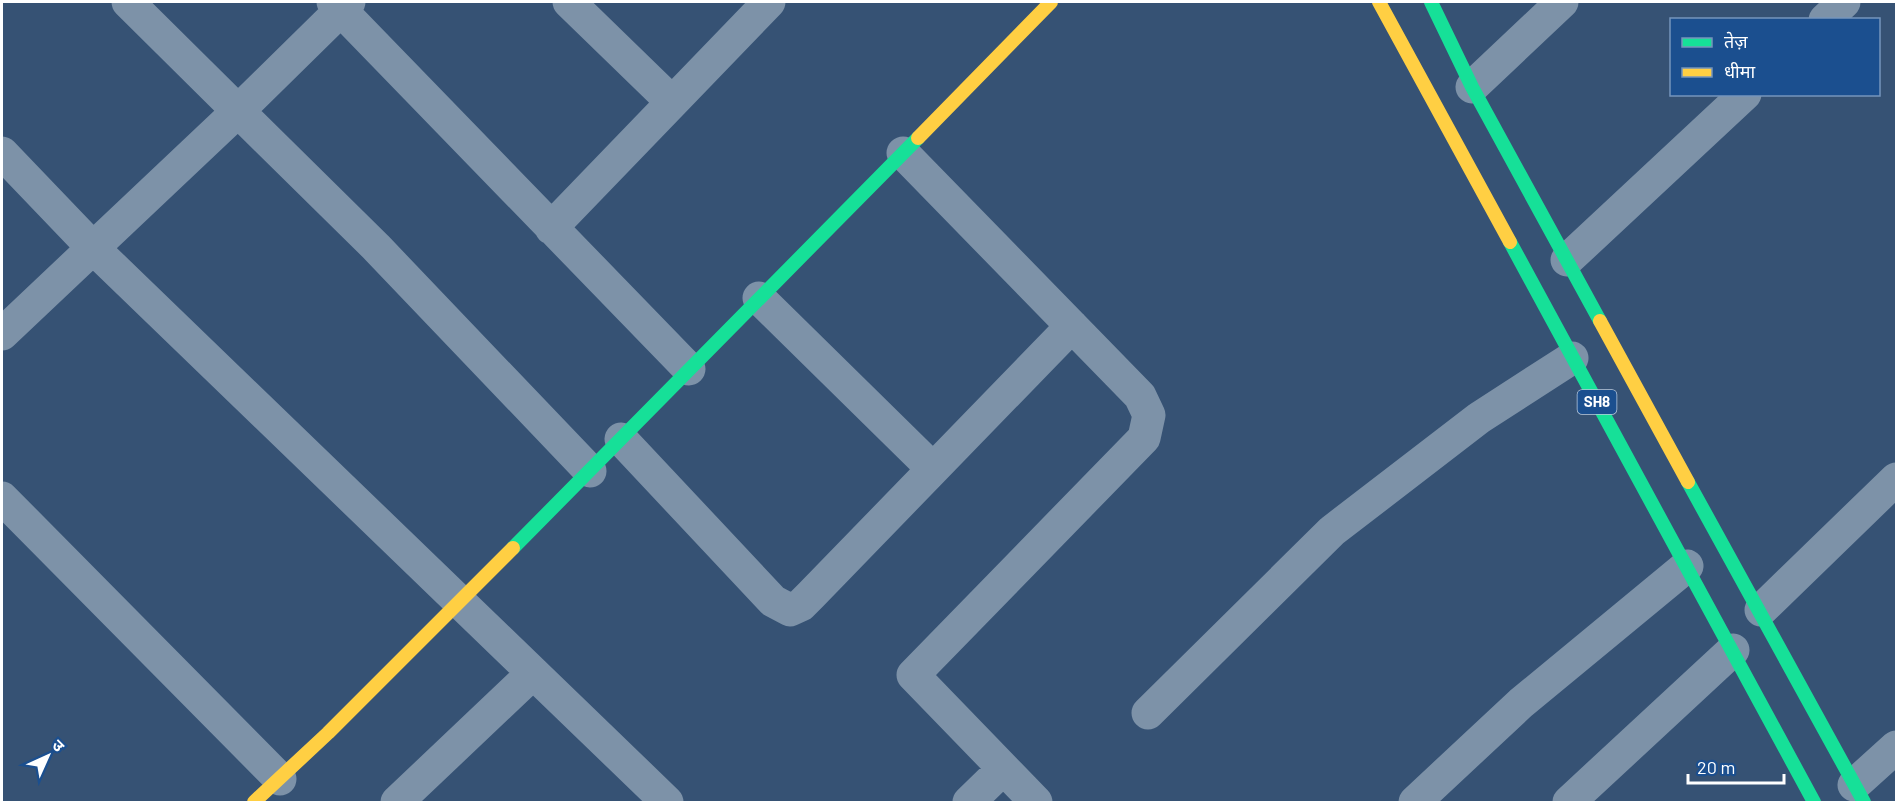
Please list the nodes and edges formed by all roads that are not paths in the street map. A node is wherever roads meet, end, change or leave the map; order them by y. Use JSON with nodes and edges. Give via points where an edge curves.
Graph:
{"nodes":[{"id":1,"x":128,"y":2,"type":"edge"},
{"id":2,"x":569,"y":2,"type":"edge"},
{"id":3,"x":769,"y":2,"type":"edge"},
{"id":4,"x":1051,"y":2,"type":"edge"},
{"id":5,"x":1379,"y":2,"type":"edge"},
{"id":6,"x":1431,"y":2,"type":"edge"},
{"id":7,"x":1562,"y":2,"type":"edge"},
{"id":8,"x":1844,"y":2,"type":"edge"},
{"id":9,"x":341,"y":4,"type":"edge"},
{"id":10,"x":1827,"y":18,"type":"edge"},
{"id":11,"x":1472,"y":87,"type":"junction"},
{"id":12,"x":1742,"y":96,"type":"edge"},
{"id":13,"x":672,"y":102,"type":"junction"},
{"id":14,"x":238,"y":111,"type":"junction"},
{"id":15,"x":2,"y":153,"type":"edge"},
{"id":16,"x":903,"y":153,"type":"junction"},
{"id":17,"x":551,"y":228,"type":"junction"},
{"id":18,"x":93,"y":248,"type":"junction"},
{"id":19,"x":1567,"y":260,"type":"junction"},
{"id":20,"x":759,"y":298,"type":"junction"},
{"id":21,"x":1072,"y":326,"type":"junction"},
{"id":22,"x":2,"y":333,"type":"edge"},
{"id":23,"x":1572,"y":357,"type":"junction"},
{"id":24,"x":689,"y":369,"type":"junction"},
{"id":25,"x":621,"y":439,"type":"junction"},
{"id":26,"x":933,"y":469,"type":"junction"},
{"id":27,"x":590,"y":471,"type":"junction"},
{"id":28,"x":1896,"y":479,"type":"edge"},
{"id":29,"x":2,"y":498,"type":"edge"},
{"id":30,"x":1687,"y":566,"type":"junction"},
{"id":31,"x":458,"y":601,"type":"junction"},
{"id":32,"x":1761,"y":610,"type":"junction"},
{"id":33,"x":1733,"y":650,"type":"junction"},
{"id":34,"x":533,"y":673,"type":"junction"},
{"id":35,"x":1148,"y":713,"type":"dead end"},
{"id":36,"x":1896,"y":747,"type":"edge"},
{"id":37,"x":1003,"y":769,"type":"junction"},
{"id":38,"x":280,"y":779,"type":"junction"},
{"id":39,"x":1859,"y":794,"type":"edge"},
{"id":40,"x":652,"y":797,"type":"edge"},
{"id":41,"x":254,"y":802,"type":"edge"},
{"id":42,"x":397,"y":802,"type":"edge"},
{"id":43,"x":969,"y":802,"type":"edge"},
{"id":44,"x":1036,"y":802,"type":"edge"},
{"id":45,"x":1415,"y":802,"type":"edge"},
{"id":46,"x":1569,"y":802,"type":"edge"},
{"id":47,"x":1814,"y":802,"type":"edge"}],
"edges":[{"from":1,"to":14,"type":"street"},
{"from":2,"to":13,"type":"street"},
{"from":3,"to":13,"type":"street"},
{"from":4,"to":16,"type":"main road"},
{"from":5,"to":23,"type":"main road","number":"SH8"},
{"from":6,"to":11,"type":"main road","number":"SH8"},
{"from":7,"to":11,"type":"street"},
{"from":8,"to":10,"type":"street"},
{"from":9,"to":14,"type":"street"},
{"from":9,"to":17,"type":"street"},
{"from":11,"to":19,"type":"main road","number":"SH8"},
{"from":12,"to":19,"type":"street"},
{"from":13,"to":17,"type":"street"},
{"from":14,"to":18,"type":"street"},
{"from":14,"to":27,"type":"street","via":[[376,247]]},
{"from":15,"to":18,"type":"street"},
{"from":16,"to":20,"type":"main road"},
{"from":16,"to":21,"type":"street"},
{"from":17,"to":24,"type":"street"},
{"from":18,"to":22,"type":"street"},
{"from":18,"to":31,"type":"street"},
{"from":19,"to":32,"type":"main road","number":"SH8"},
{"from":20,"to":24,"type":"main road"},
{"from":20,"to":26,"type":"street"},
{"from":21,"to":26,"type":"street"},
{"from":21,"to":37,"type":"street","via":[[1147,406],[1149,425],[1144,438],[913,675]]},
{"from":23,"to":30,"type":"main road","number":"SH8"},
{"from":23,"to":35,"type":"street","via":[[1479,418],[1332,531]]},
{"from":24,"to":25,"type":"main road"},
{"from":25,"to":26,"type":"street","via":[[773,601],[790,610],[801,606]]},
{"from":25,"to":27,"type":"main road"},
{"from":27,"to":31,"type":"main road"},
{"from":28,"to":32,"type":"street"},
{"from":29,"to":38,"type":"street"},
{"from":30,"to":33,"type":"main road","number":"SH8"},
{"from":30,"to":45,"type":"street","via":[[1521,703]]},
{"from":31,"to":34,"type":"street"},
{"from":31,"to":38,"type":"main road"},
{"from":32,"to":39,"type":"main road","number":"SH8"},
{"from":33,"to":46,"type":"street"},
{"from":33,"to":47,"type":"main road","number":"SH8"},
{"from":34,"to":40,"type":"street"},
{"from":34,"to":42,"type":"street"},
{"from":36,"to":39,"type":"street"},
{"from":37,"to":43,"type":"street"},
{"from":37,"to":44,"type":"street"},
{"from":38,"to":41,"type":"main road"}]}
